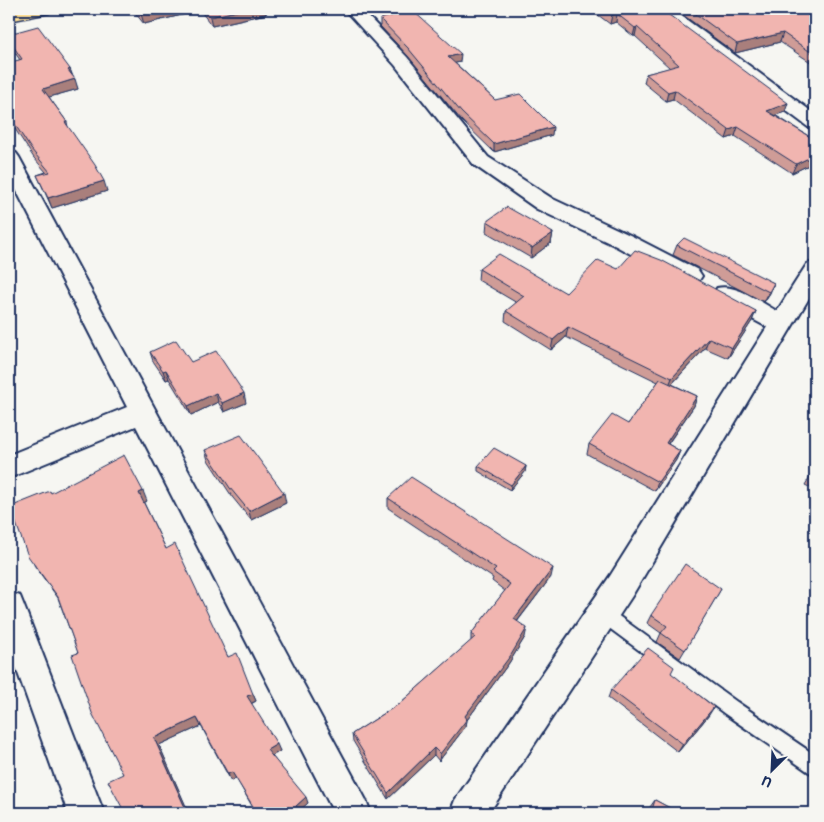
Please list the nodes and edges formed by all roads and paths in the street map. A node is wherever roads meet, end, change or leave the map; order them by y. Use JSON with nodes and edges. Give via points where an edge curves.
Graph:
{"nodes":[{"id":1,"x":43,"y":9,"type":"edge"},
{"id":2,"x":352,"y":9,"type":"edge"},
{"id":3,"x":662,"y":9,"type":"edge"},
{"id":4,"x":9,"y":16,"type":"edge"},
{"id":5,"x":815,"y":123,"type":"edge"},
{"id":6,"x":9,"y":157,"type":"edge"},
{"id":7,"x":814,"y":274,"type":"edge"},
{"id":8,"x":781,"y":324,"type":"junction"},
{"id":9,"x":142,"y":412,"type":"junction"},
{"id":10,"x":9,"y":467,"type":"edge"},
{"id":11,"x":9,"y":606,"type":"edge"},
{"id":12,"x":603,"y":614,"type":"junction"},
{"id":13,"x":815,"y":766,"type":"edge"},
{"id":14,"x":86,"y":813,"type":"edge"},
{"id":15,"x":352,"y":813,"type":"edge"},
{"id":16,"x":468,"y":813,"type":"edge"}],
"edges":[{"from":1,"to":4,"type":"main road"},
{"from":2,"to":8,"type":"street","via":[[401,61],[481,161],[545,204],[624,241]]},
{"from":3,"to":5,"type":"street"},
{"from":6,"to":9,"type":"street"},
{"from":7,"to":8,"type":"street"},
{"from":8,"to":12,"type":"street"},
{"from":9,"to":10,"type":"street"},
{"from":9,"to":15,"type":"street"},
{"from":11,"to":14,"type":"street"},
{"from":12,"to":13,"type":"lane"},
{"from":12,"to":16,"type":"street"}]}
